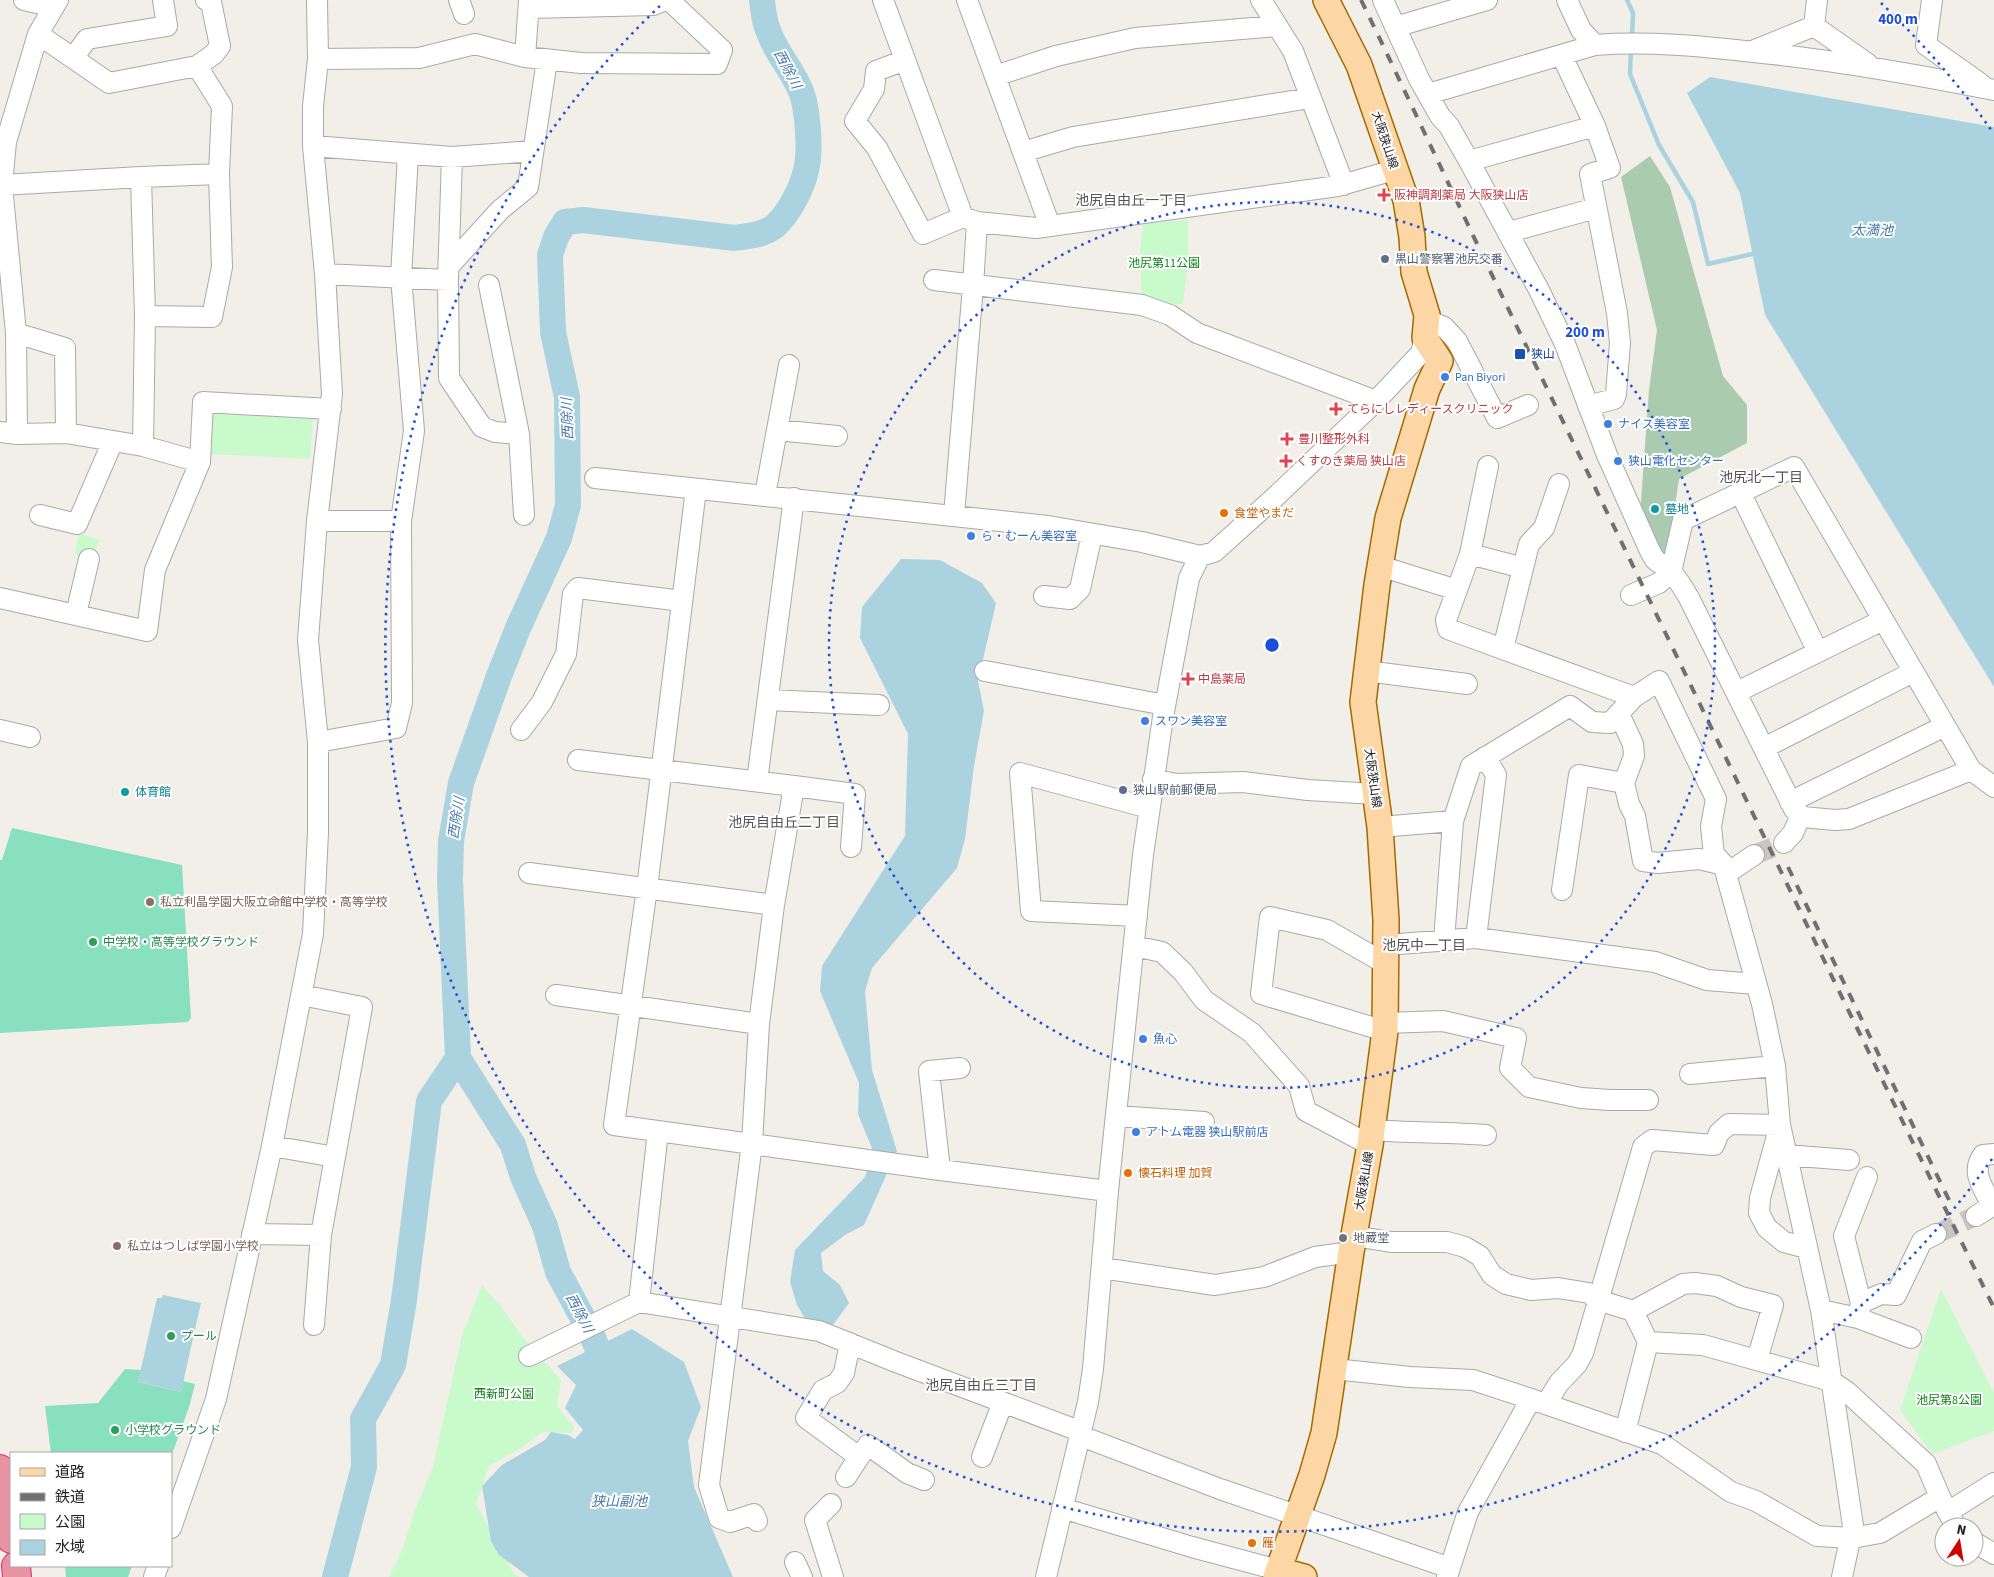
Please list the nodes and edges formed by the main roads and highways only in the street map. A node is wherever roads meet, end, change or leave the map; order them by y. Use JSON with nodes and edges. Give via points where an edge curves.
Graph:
{"nodes":[{"id":1,"x":1326,"y":0,"type":"edge"},
{"id":2,"x":0,"y":1469,"type":"edge"},
{"id":3,"x":10,"y":1533,"type":"edge"},
{"id":4,"x":1277,"y":1574,"type":"edge"},
{"id":5,"x":1304,"y":1577,"type":"edge"}],
"edges":[{"from":1,"to":4,"type":"main road","name":"大阪狭山線","via":[[1359,65],[1406,200],[1414,272],[1427,315],[1426,329],[1440,361],[1427,390],[1388,518],[1363,702],[1380,827],[1386,920],[1385,1027],[1371,1138],[1324,1433]]},
{"from":2,"to":3,"type":"highway"},
{"from":4,"to":5,"type":"main road"}]}
